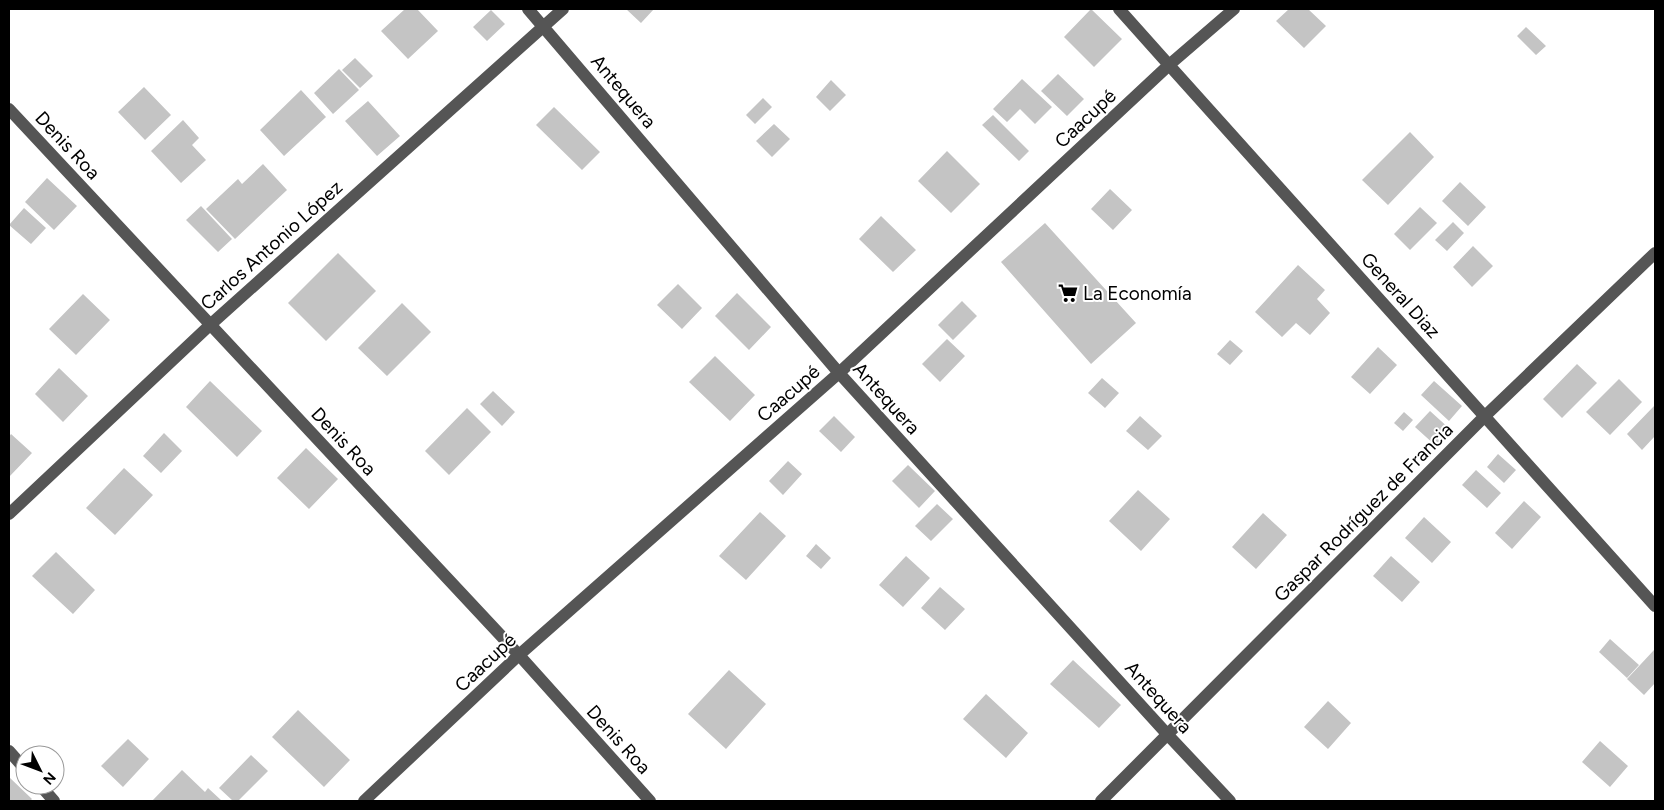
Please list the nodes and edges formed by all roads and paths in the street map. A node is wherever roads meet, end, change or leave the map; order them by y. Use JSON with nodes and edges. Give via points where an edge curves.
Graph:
{"nodes":[{"id":1,"x":528,"y":9,"type":"edge"},
{"id":2,"x":563,"y":9,"type":"edge"},
{"id":3,"x":1120,"y":9,"type":"edge"},
{"id":4,"x":1234,"y":9,"type":"edge"},
{"id":5,"x":544,"y":26,"type":"junction"},
{"id":6,"x":1169,"y":66,"type":"junction"},
{"id":7,"x":9,"y":109,"type":"edge"},
{"id":8,"x":1655,"y":253,"type":"edge"},
{"id":9,"x":210,"y":325,"type":"junction"},
{"id":10,"x":839,"y":373,"type":"junction"},
{"id":11,"x":1485,"y":416,"type":"junction"},
{"id":12,"x":9,"y":514,"type":"edge"},
{"id":13,"x":1655,"y":606,"type":"edge"},
{"id":14,"x":519,"y":655,"type":"junction"},
{"id":15,"x":1167,"y":734,"type":"junction"},
{"id":16,"x":364,"y":801,"type":"edge"},
{"id":17,"x":650,"y":801,"type":"edge"},
{"id":18,"x":1101,"y":801,"type":"edge"},
{"id":19,"x":1230,"y":801,"type":"edge"}],
"edges":[{"from":1,"to":5,"type":"street","name":"Antequera"},
{"from":2,"to":5,"type":"street","name":"Carlos Antonio López"},
{"from":3,"to":6,"type":"street","name":"General Diaz"},
{"from":4,"to":6,"type":"street","name":"Caacupé"},
{"from":5,"to":9,"type":"street","name":"Carlos Antonio López"},
{"from":5,"to":10,"type":"street","name":"Antequera"},
{"from":6,"to":10,"type":"street","name":"Caacupé"},
{"from":6,"to":11,"type":"street","name":"General Diaz"},
{"from":7,"to":9,"type":"street","name":"Denis Roa"},
{"from":8,"to":11,"type":"street","name":"Gaspar Rodríguez de Francia"},
{"from":9,"to":12,"type":"street","name":"Carlos Antonio López"},
{"from":9,"to":14,"type":"street","name":"Denis Roa"},
{"from":10,"to":14,"type":"street","name":"Caacupé"},
{"from":10,"to":15,"type":"street","name":"Antequera"},
{"from":11,"to":13,"type":"street","name":"General Diaz"},
{"from":11,"to":15,"type":"street","name":"Gaspar Rodríguez de Francia"},
{"from":14,"to":16,"type":"street","name":"Caacupé"},
{"from":14,"to":17,"type":"street","name":"Denis Roa"},
{"from":15,"to":18,"type":"street","name":"Gaspar Rodríguez de Francia"},
{"from":15,"to":19,"type":"street","name":"Antequera"}]}
